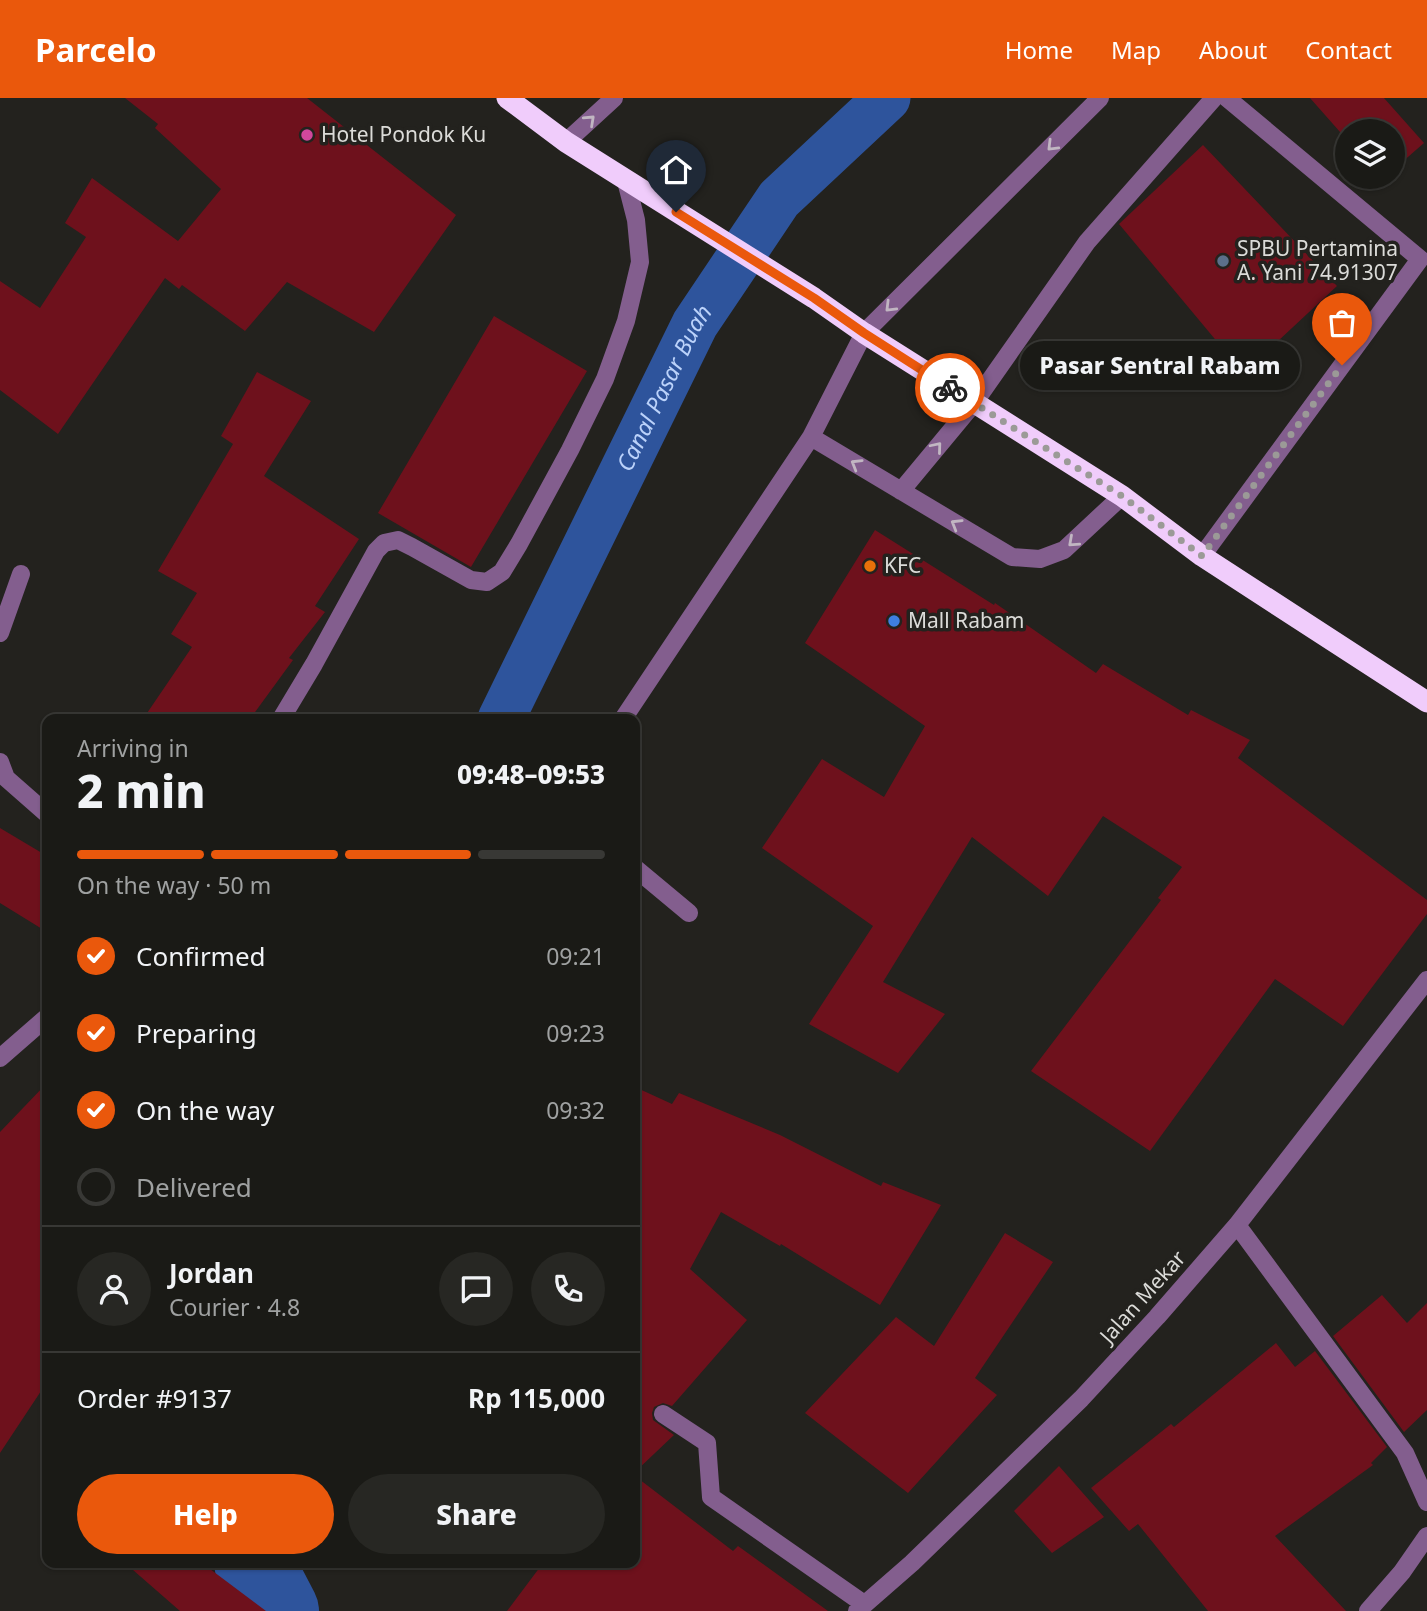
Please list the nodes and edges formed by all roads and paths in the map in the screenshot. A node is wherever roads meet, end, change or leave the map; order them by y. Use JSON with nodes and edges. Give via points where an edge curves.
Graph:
{"nodes":[{"id":1,"x":507,"y":98,"type":"edge"},
{"id":2,"x":614,"y":98,"type":"edge"},
{"id":3,"x":1100,"y":98,"type":"edge"},
{"id":4,"x":1214,"y":98,"type":"edge"},
{"id":5,"x":1227,"y":98,"type":"edge"},
{"id":6,"x":566,"y":142,"type":"junction"},
{"id":7,"x":626,"y":181,"type":"junction"},
{"id":8,"x":864,"y":333,"type":"junction"},
{"id":9,"x":974,"y":403,"type":"junction"},
{"id":10,"x":811,"y":437,"type":"junction"},
{"id":11,"x":901,"y":491,"type":"junction"},
{"id":12,"x":1122,"y":496,"type":"junction"},
{"id":13,"x":1202,"y":556,"type":"junction"},
{"id":14,"x":21,"y":574,"type":"dead end"},
{"id":15,"x":0,"y":632,"type":"edge"},
{"id":16,"x":1427,"y":702,"type":"edge"},
{"id":17,"x":284,"y":714,"type":"edge"},
{"id":18,"x":626,"y":714,"type":"edge"},
{"id":19,"x":0,"y":762,"type":"edge"},
{"id":20,"x":42,"y":810,"type":"edge"},
{"id":21,"x":640,"y":872,"type":"edge"},
{"id":22,"x":689,"y":913,"type":"dead end"},
{"id":23,"x":1427,"y":980,"type":"edge"},
{"id":24,"x":42,"y":1021,"type":"edge"},
{"id":25,"x":0,"y":1058,"type":"edge"},
{"id":26,"x":1237,"y":1225,"type":"junction"},
{"id":27,"x":663,"y":1414,"type":"dead end"},
{"id":28,"x":1427,"y":1502,"type":"edge"},
{"id":29,"x":1427,"y":1536,"type":"edge"},
{"id":30,"x":861,"y":1608,"type":"edge"},
{"id":31,"x":1368,"y":1611,"type":"edge"}],
"edges":[{"from":1,"to":6,"type":"highway"},
{"from":6,"to":2,"type":"street","one_way":true},
{"from":3,"to":8,"type":"street","one_way":true},
{"from":4,"to":9,"type":"street","via":[[1087,242]]},
{"from":5,"to":13,"type":"street","via":[[1420,259]]},
{"from":6,"to":7,"type":"highway"},
{"from":7,"to":8,"type":"highway"},
{"from":7,"to":17,"type":"street","via":[[640,262],[626,321],[605,379],[570,450],[502,572],[487,582],[471,580],[398,540],[384,543]]},
{"from":8,"to":9,"type":"highway"},
{"from":8,"to":10,"type":"street"},
{"from":11,"to":9,"type":"street","one_way":true},
{"from":9,"to":12,"type":"highway"},
{"from":11,"to":10,"type":"street","one_way":true},
{"from":10,"to":18,"type":"street"},
{"from":12,"to":11,"type":"street","one_way":true,"via":[[1064,550],[1040,559],[1012,557]]},
{"from":12,"to":13,"type":"highway"},
{"from":13,"to":16,"type":"highway"},
{"from":14,"to":15,"type":"street"},
{"from":19,"to":20,"type":"street","via":[[6,778]]},
{"from":21,"to":22,"type":"street"},
{"from":23,"to":26,"type":"street","name":"Jalan Mekar"},
{"from":24,"to":25,"type":"street"},
{"from":26,"to":28,"type":"street","via":[[1405,1453]]},
{"from":26,"to":30,"type":"street","name":"Jalan Mekar","via":[[1081,1399]]},
{"from":27,"to":30,"type":"street","via":[[708,1443],[711,1497]]},
{"from":29,"to":31,"type":"street"}]}
